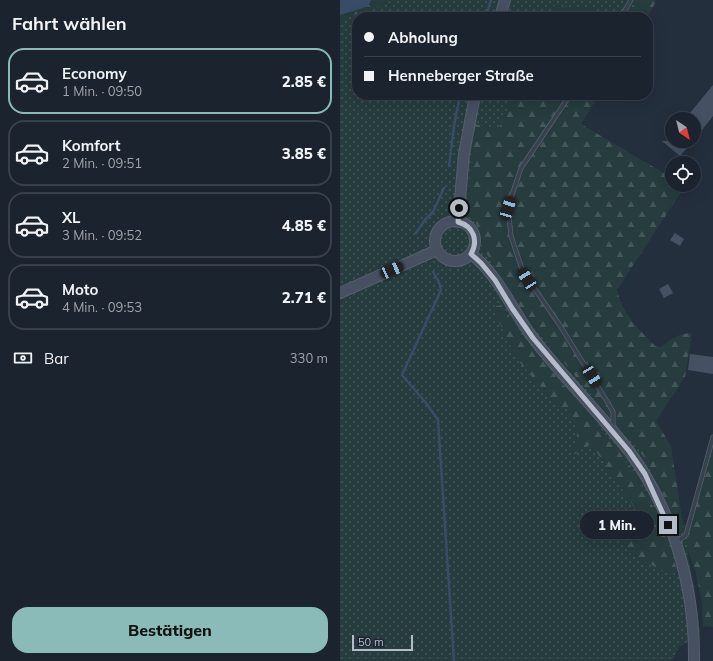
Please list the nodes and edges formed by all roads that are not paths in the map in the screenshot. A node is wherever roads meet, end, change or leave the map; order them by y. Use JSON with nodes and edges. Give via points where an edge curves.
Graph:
{"nodes":[{"id":1,"x":505,"y":0,"type":"edge"},
{"id":2,"x":631,"y":0,"type":"edge"},
{"id":3,"x":501,"y":12,"type":"edge"},
{"id":4,"x":624,"y":12,"type":"edge"},
{"id":5,"x":474,"y":100,"type":"edge"},
{"id":6,"x":567,"y":100,"type":"edge"},
{"id":7,"x":458,"y":222,"type":"junction"},
{"id":8,"x":437,"y":250,"type":"junction"},
{"id":9,"x":471,"y":254,"type":"junction"},
{"id":10,"x":340,"y":293,"type":"edge"},
{"id":11,"x":613,"y":431,"type":"junction"},
{"id":12,"x":713,"y":437,"type":"edge"},
{"id":13,"x":675,"y":543,"type":"junction"},
{"id":14,"x":694,"y":661,"type":"edge"}],
"edges":[{"from":1,"to":3,"type":"main road"},
{"from":2,"to":4,"type":"lane"},
{"from":5,"to":7,"type":"main road","via":[[464,154]]},
{"from":6,"to":11,"type":"lane","via":[[521,168],[508,208],[511,236],[523,272],[608,402],[613,412]]},
{"from":7,"to":8,"type":"main road","via":[[447,223],[438,232]]},
{"from":7,"to":9,"type":"main road","via":[[467,225],[473,232],[475,245]]},
{"from":8,"to":9,"type":"main road","via":[[452,261],[461,260]]},
{"from":8,"to":10,"type":"main road"},
{"from":9,"to":11,"type":"main road","via":[[495,280],[533,338]]},
{"from":11,"to":13,"type":"main road","via":[[645,474]]},
{"from":12,"to":13,"type":"lane","via":[[686,535]]},
{"from":13,"to":14,"type":"main road","via":[[693,616]]}]}
